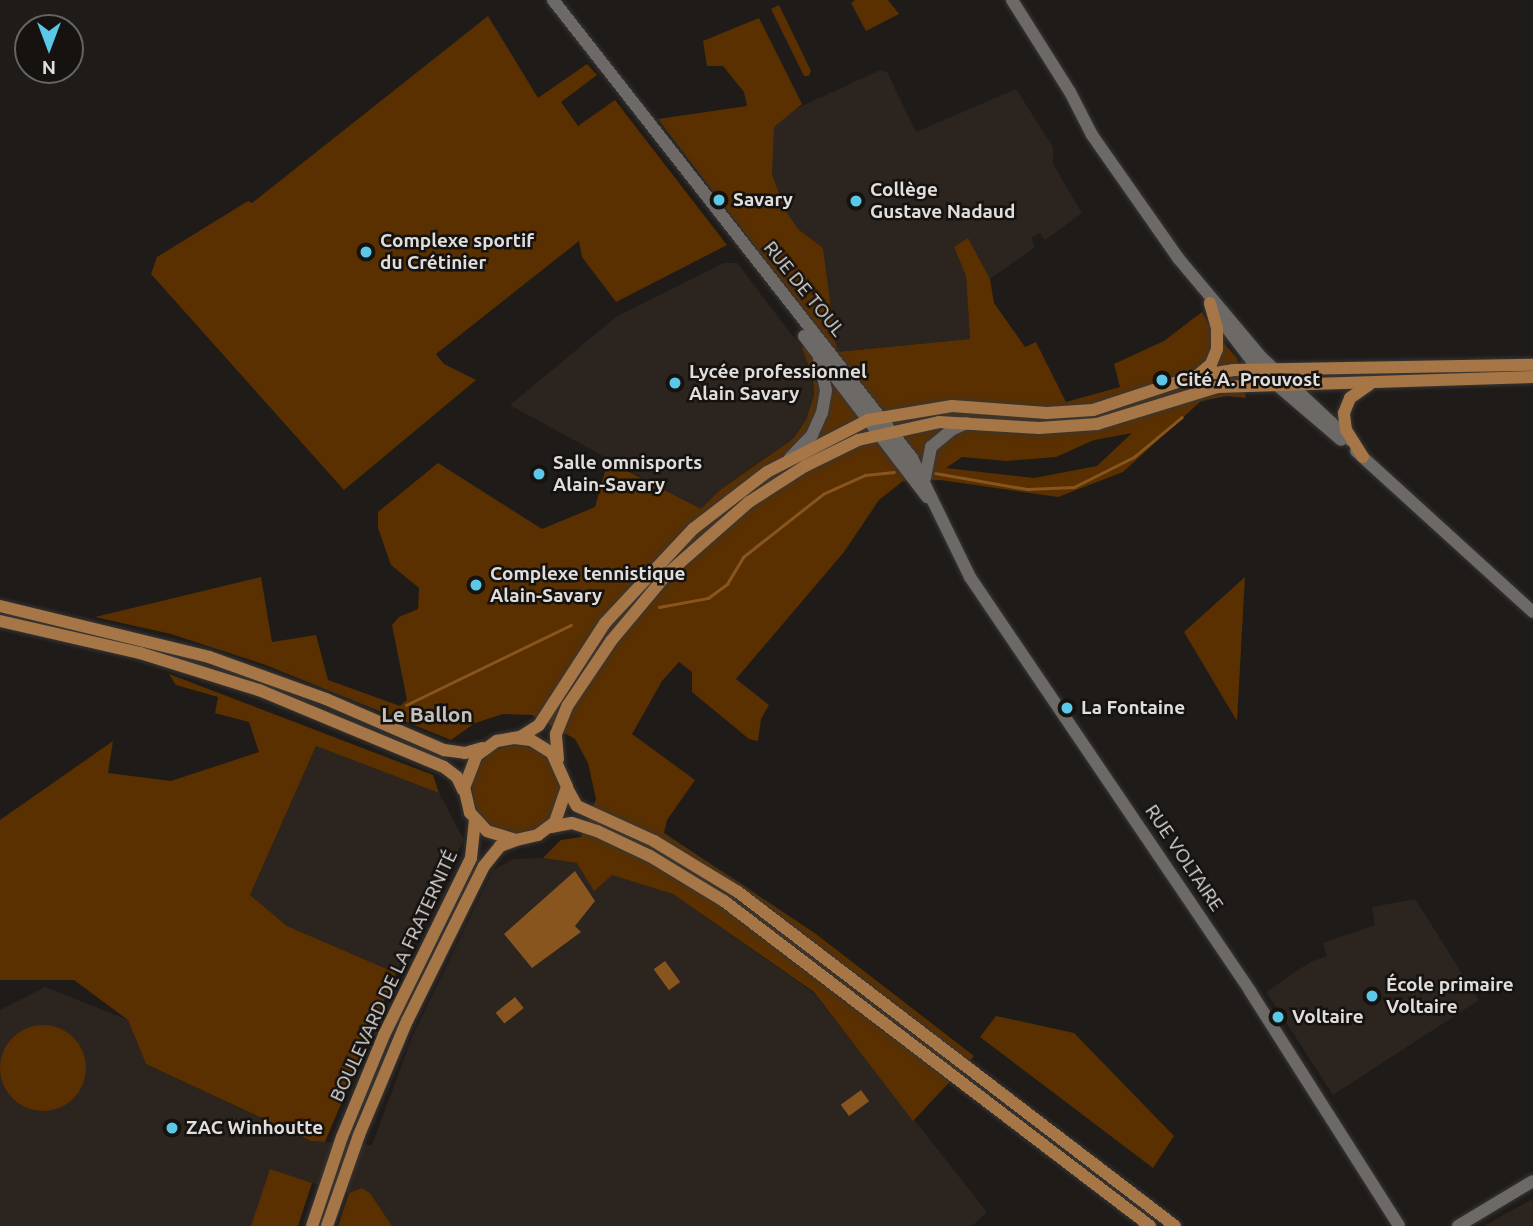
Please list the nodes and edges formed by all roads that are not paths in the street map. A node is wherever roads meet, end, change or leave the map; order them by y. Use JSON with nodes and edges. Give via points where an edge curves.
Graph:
{"nodes":[{"id":1,"x":553,"y":0,"type":"edge"},
{"id":2,"x":1012,"y":0,"type":"edge"},
{"id":3,"x":697,"y":187,"type":"junction"},
{"id":4,"x":1197,"y":281,"type":"junction"},
{"id":5,"x":1210,"y":303,"type":"junction"},
{"id":6,"x":810,"y":344,"type":"junction"},
{"id":7,"x":1533,"y":365,"type":"edge"},
{"id":8,"x":1258,"y":369,"type":"junction"},
{"id":9,"x":1275,"y":369,"type":"junction"},
{"id":10,"x":1196,"y":376,"type":"junction"},
{"id":11,"x":1533,"y":377,"type":"edge"},
{"id":12,"x":1377,"y":382,"type":"junction"},
{"id":13,"x":1293,"y":383,"type":"junction"},
{"id":14,"x":1274,"y":384,"type":"junction"},
{"id":15,"x":874,"y":418,"type":"junction"},
{"id":16,"x":976,"y":421,"type":"junction"},
{"id":17,"x":884,"y":432,"type":"junction"},
{"id":18,"x":1363,"y":457,"type":"junction"},
{"id":19,"x":788,"y":460,"type":"junction"},
{"id":20,"x":926,"y":482,"type":"junction"},
{"id":21,"x":937,"y":512,"type":"junction"},
{"id":22,"x":0,"y":606,"type":"edge"},
{"id":23,"x":1533,"y":612,"type":"edge"},
{"id":24,"x":0,"y":621,"type":"edge"},
{"id":25,"x":514,"y":738,"type":"junction"},
{"id":26,"x":489,"y":745,"type":"junction"},
{"id":27,"x":558,"y":759,"type":"junction"},
{"id":28,"x":567,"y":787,"type":"junction"},
{"id":29,"x":465,"y":797,"type":"junction"},
{"id":30,"x":475,"y":820,"type":"junction"},
{"id":31,"x":550,"y":827,"type":"junction"},
{"id":32,"x":516,"y":840,"type":"junction"},
{"id":33,"x":1533,"y":1181,"type":"edge"},
{"id":34,"x":312,"y":1226,"type":"edge"},
{"id":35,"x":327,"y":1226,"type":"edge"},
{"id":36,"x":1150,"y":1226,"type":"edge"},
{"id":37,"x":1175,"y":1226,"type":"edge"},
{"id":38,"x":1399,"y":1226,"type":"edge"},
{"id":39,"x":1458,"y":1226,"type":"edge"}],
"edges":[{"from":1,"to":3,"type":"street","name":"RUE DE TOUL"},
{"from":2,"to":4,"type":"street","via":[[1090,132]]},
{"from":3,"to":6,"type":"street","name":"RUE DE TOUL","via":[[713,218]]},
{"from":3,"to":15,"type":"street","name":"RUE DE TOUL"},
{"from":4,"to":5,"type":"street"},
{"from":4,"to":9,"type":"street"},
{"from":5,"to":8,"type":"street"},
{"from":5,"to":10,"type":"main road","via":[[1217,349],[1211,364]]},
{"from":6,"to":15,"type":"street","name":"RUE DE TOUL"},
{"from":6,"to":19,"type":"street","name":"RUE DE TOUL","via":[[823,368],[825,401],[812,435]]},
{"from":7,"to":9,"type":"main road"},
{"from":8,"to":9,"type":"main road"},
{"from":8,"to":10,"type":"main road"},
{"from":8,"to":14,"type":"street"},
{"from":9,"to":13,"type":"street"},
{"from":9,"to":14,"type":"street"},
{"from":10,"to":15,"type":"main road","via":[[1125,403],[1081,411],[952,407]]},
{"from":11,"to":12,"type":"main road"},
{"from":12,"to":13,"type":"main road"},
{"from":12,"to":18,"type":"main road","via":[[1358,390],[1345,407],[1346,430]]},
{"from":13,"to":14,"type":"main road"},
{"from":13,"to":18,"type":"street"},
{"from":14,"to":16,"type":"main road","via":[[1208,388],[1138,414],[1088,425],[1039,428]]},
{"from":14,"to":18,"type":"street"},
{"from":15,"to":17,"type":"street","name":"RUE VOLTAIRE"},
{"from":15,"to":19,"type":"main road"},
{"from":16,"to":17,"type":"main road"},
{"from":16,"to":20,"type":"street","via":[[951,430],[931,447]]},
{"from":17,"to":20,"type":"street","name":"RUE VOLTAIRE"},
{"from":17,"to":21,"type":"street","name":"RUE VOLTAIRE"},
{"from":17,"to":27,"type":"main road","via":[[824,456],[771,488],[667,574],[611,641],[568,705],[556,734]]},
{"from":18,"to":23,"type":"street"},
{"from":19,"to":25,"type":"main road","via":[[706,518],[660,561],[605,623],[543,720]]},
{"from":20,"to":21,"type":"street","name":"RUE VOLTAIRE"},
{"from":21,"to":38,"type":"street","name":"RUE VOLTAIRE","via":[[970,577],[1250,991]]},
{"from":22,"to":26,"type":"main road","via":[[222,662],[451,752],[472,752]]},
{"from":24,"to":29,"type":"main road","via":[[170,661],[290,701],[444,767],[457,777]]},
{"from":25,"to":26,"type":"main road"},
{"from":25,"to":27,"type":"main road","via":[[539,743]]},
{"from":26,"to":29,"type":"main road","via":[[471,764]]},
{"from":27,"to":28,"type":"main road"},
{"from":28,"to":31,"type":"main road","via":[[563,809]]},
{"from":28,"to":37,"type":"main road","via":[[577,806],[654,841],[738,892]]},
{"from":29,"to":30,"type":"main road"},
{"from":30,"to":32,"type":"main road","via":[[493,835]]},
{"from":30,"to":34,"type":"main road","name":"BOULEVARD DE LA FRATERNITÉ","via":[[471,858],[379,1045]]},
{"from":31,"to":32,"type":"main road"},
{"from":31,"to":36,"type":"main road","via":[[572,823],[597,831],[650,856],[724,901]]},
{"from":32,"to":35,"type":"main road","name":"BOULEVARD DE LA FRATERNITÉ","via":[[500,846],[489,858],[424,984],[367,1113]]},
{"from":33,"to":39,"type":"street"}]}
